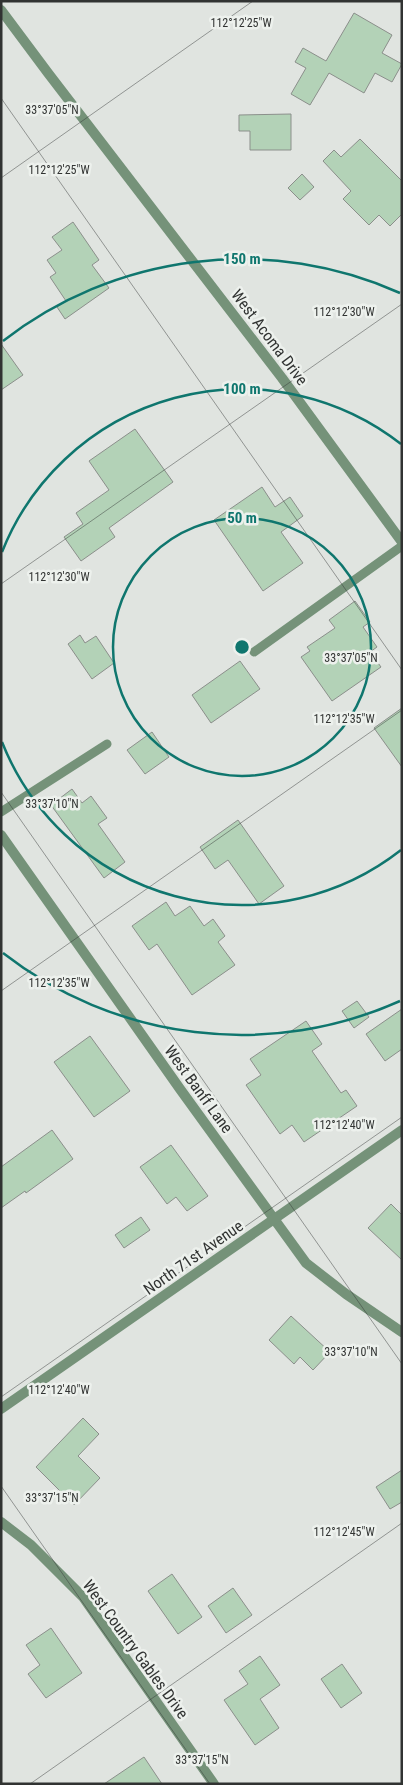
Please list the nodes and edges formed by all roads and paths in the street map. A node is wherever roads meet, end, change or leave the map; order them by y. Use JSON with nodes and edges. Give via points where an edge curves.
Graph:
{"nodes":[{"id":1,"x":1,"y":10,"type":"edge"},
{"id":2,"x":402,"y":544,"type":"edge"},
{"id":3,"x":254,"y":652,"type":"dead end"},
{"id":4,"x":107,"y":744,"type":"dead end"},
{"id":5,"x":1,"y":812,"type":"edge"},
{"id":6,"x":1,"y":834,"type":"edge"},
{"id":7,"x":402,"y":1130,"type":"edge"},
{"id":8,"x":274,"y":1219,"type":"junction"},
{"id":9,"x":402,"y":1332,"type":"edge"},
{"id":10,"x":1,"y":1409,"type":"edge"},
{"id":11,"x":1,"y":1522,"type":"edge"},
{"id":12,"x":214,"y":1784,"type":"edge"}],
"edges":[{"from":1,"to":2,"type":"street","name":"West Acoma Drive","via":[[282,378]]},
{"from":2,"to":3,"type":"lane"},
{"from":4,"to":5,"type":"lane"},
{"from":6,"to":8,"type":"street","name":"West Banff Lane"},
{"from":7,"to":8,"type":"street","name":"North 71st Avenue"},
{"from":8,"to":9,"type":"street","name":"West Banff Lane","via":[[306,1263]]},
{"from":8,"to":10,"type":"street","name":"North 71st Avenue"},
{"from":11,"to":12,"type":"street","name":"West Country Gables Drive","via":[[31,1545],[82,1597]]}]}
